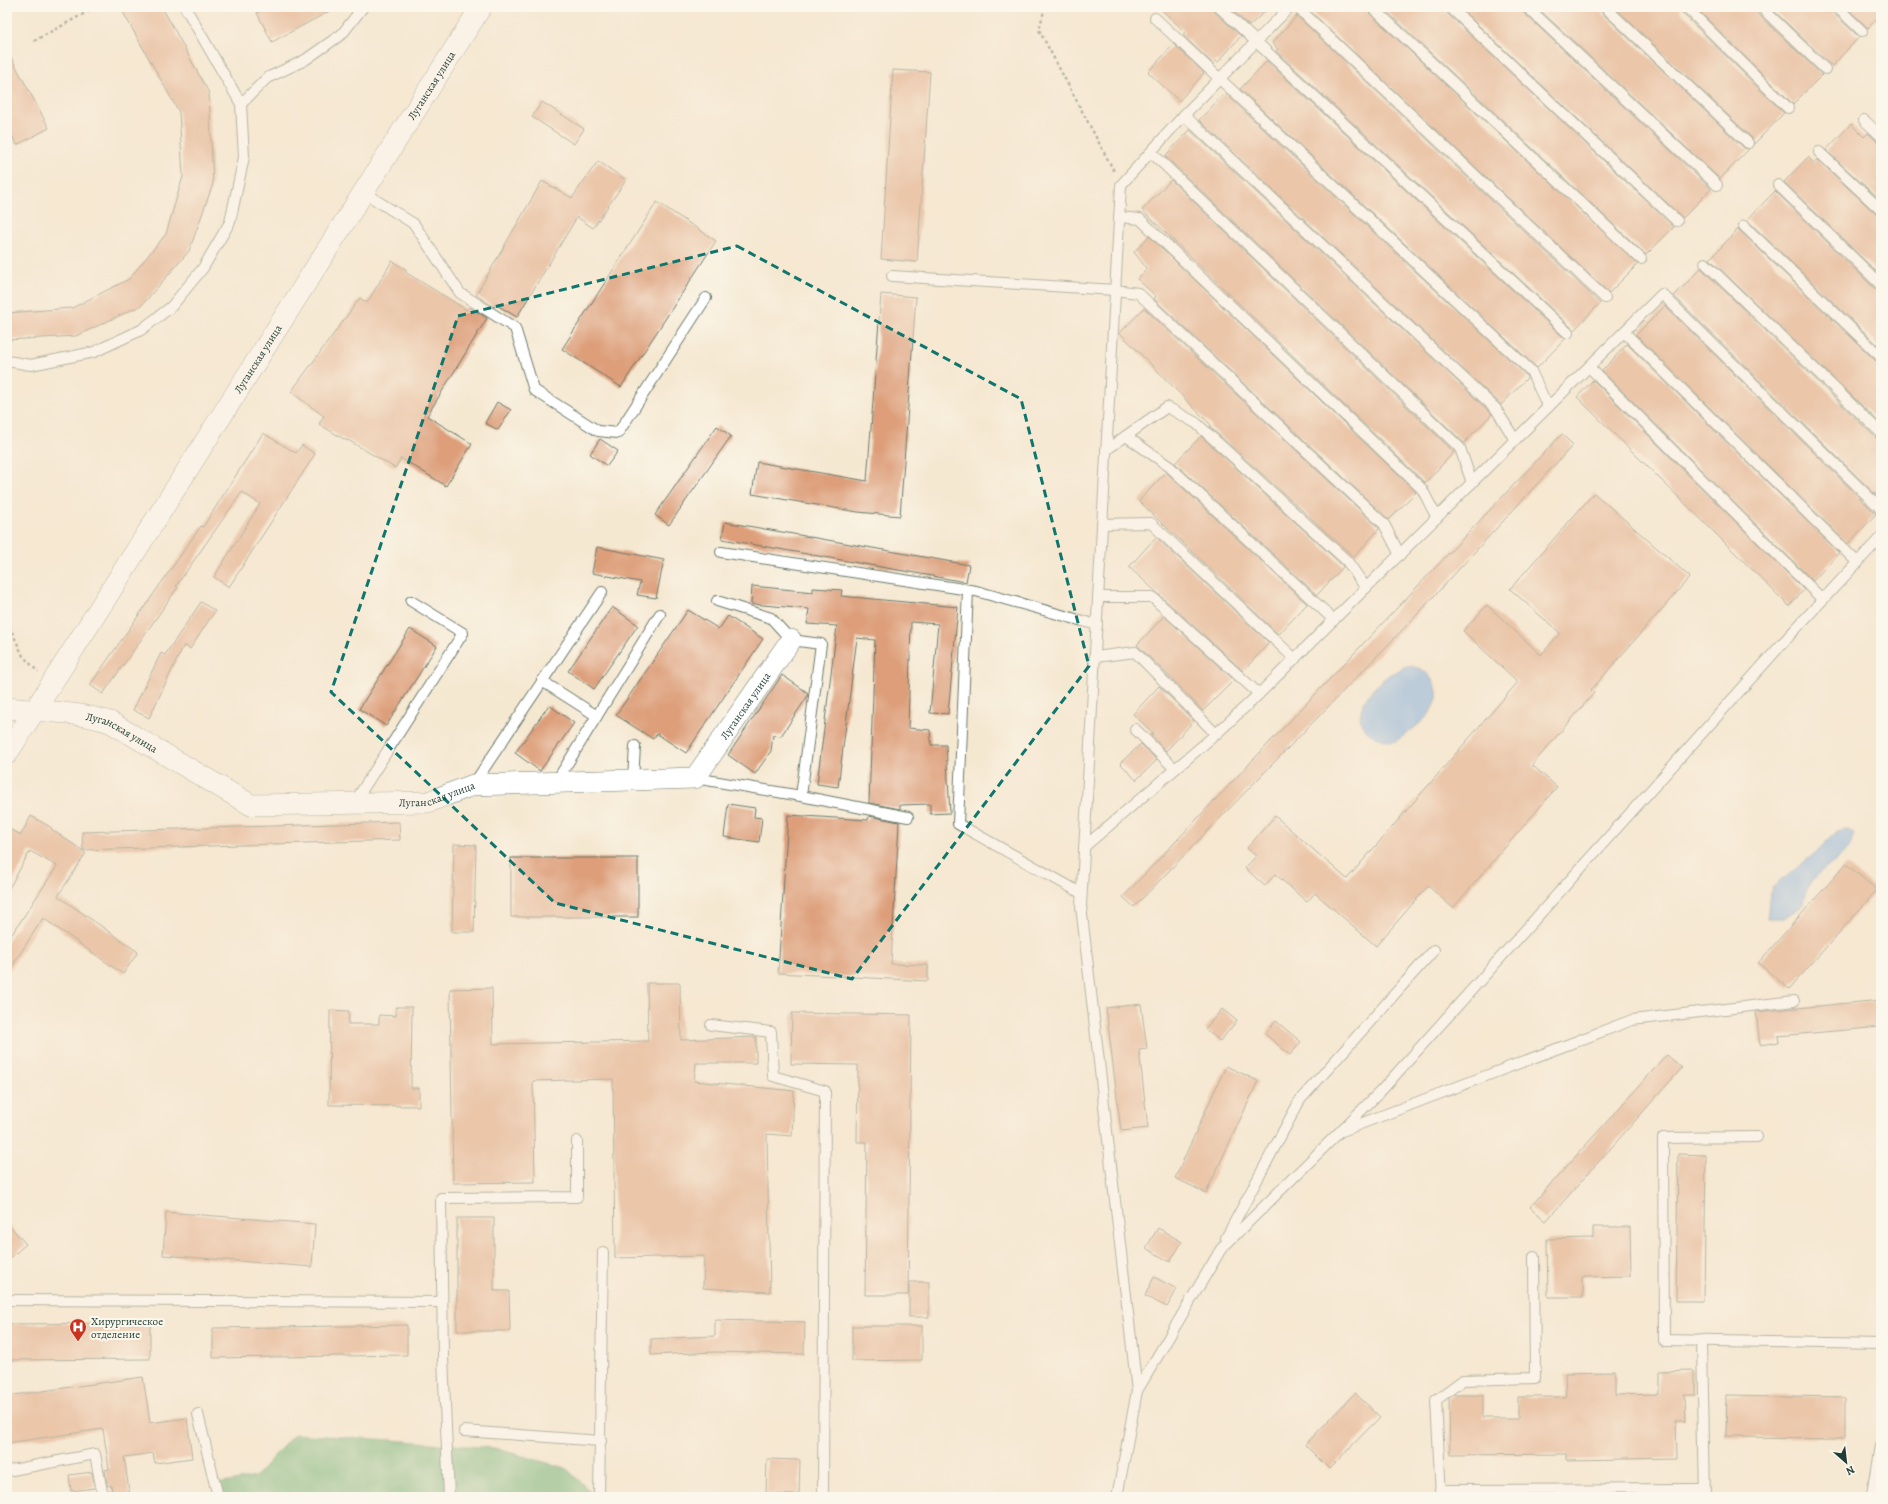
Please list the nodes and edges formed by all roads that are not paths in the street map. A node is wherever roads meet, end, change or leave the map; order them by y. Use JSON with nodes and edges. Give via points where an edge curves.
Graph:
{"nodes":[{"id":1,"x":185,"y":7,"type":"edge"},
{"id":2,"x":363,"y":7,"type":"edge"},
{"id":3,"x":481,"y":7,"type":"edge"},
{"id":4,"x":1219,"y":7,"type":"edge"},
{"id":5,"x":1290,"y":7,"type":"edge"},
{"id":6,"x":1296,"y":7,"type":"edge"},
{"id":7,"x":1372,"y":7,"type":"edge"},
{"id":8,"x":1450,"y":7,"type":"edge"},
{"id":9,"x":1527,"y":7,"type":"edge"},
{"id":10,"x":1605,"y":7,"type":"edge"},
{"id":11,"x":1686,"y":7,"type":"edge"},
{"id":12,"x":1761,"y":7,"type":"edge"},
{"id":13,"x":1837,"y":7,"type":"edge"},
{"id":14,"x":1156,"y":18,"type":"dead end"},
{"id":15,"x":1862,"y":31,"type":"dead end"},
{"id":16,"x":1256,"y":42,"type":"junction"},
{"id":17,"x":1825,"y":69,"type":"dead end"},
{"id":18,"x":1220,"y":78,"type":"junction"},
{"id":19,"x":241,"y":104,"type":"junction"},
{"id":20,"x":1788,"y":108,"type":"dead end"},
{"id":21,"x":1184,"y":115,"type":"junction"},
{"id":22,"x":1864,"y":120,"type":"dead end"},
{"id":23,"x":1881,"y":136,"type":"edge"},
{"id":24,"x":1748,"y":143,"type":"dead end"},
{"id":25,"x":1151,"y":152,"type":"junction"},
{"id":26,"x":1819,"y":152,"type":"dead end"},
{"id":27,"x":1717,"y":185,"type":"dead end"},
{"id":28,"x":1778,"y":185,"type":"dead end"},
{"id":29,"x":363,"y":192,"type":"junction"},
{"id":30,"x":1881,"y":210,"type":"edge"},
{"id":31,"x":1119,"y":217,"type":"junction"},
{"id":32,"x":1677,"y":221,"type":"dead end"},
{"id":33,"x":1744,"y":226,"type":"dead end"},
{"id":34,"x":1641,"y":259,"type":"dead end"},
{"id":35,"x":1705,"y":263,"type":"dead end"},
{"id":36,"x":892,"y":276,"type":"dead end"},
{"id":37,"x":1881,"y":285,"type":"edge"},
{"id":38,"x":1115,"y":290,"type":"junction"},
{"id":39,"x":706,"y":298,"type":"dead end"},
{"id":40,"x":1605,"y":298,"type":"dead end"},
{"id":41,"x":1624,"y":332,"type":"junction"},
{"id":42,"x":1568,"y":333,"type":"dead end"},
{"id":43,"x":1881,"y":357,"type":"edge"},
{"id":44,"x":7,"y":361,"type":"edge"},
{"id":45,"x":1589,"y":367,"type":"junction"},
{"id":46,"x":1548,"y":407,"type":"junction"},
{"id":47,"x":1881,"y":433,"type":"edge"},
{"id":48,"x":1126,"y":436,"type":"junction"},
{"id":49,"x":1515,"y":440,"type":"junction"},
{"id":50,"x":1106,"y":450,"type":"junction"},
{"id":51,"x":1472,"y":483,"type":"junction"},
{"id":52,"x":1881,"y":508,"type":"edge"},
{"id":53,"x":1437,"y":518,"type":"junction"},
{"id":54,"x":1102,"y":524,"type":"junction"},
{"id":55,"x":1881,"y":537,"type":"edge"},
{"id":56,"x":721,"y":552,"type":"dead end"},
{"id":57,"x":1400,"y":555,"type":"junction"},
{"id":58,"x":1858,"y":563,"type":"junction"},
{"id":59,"x":1366,"y":588,"type":"junction"},
{"id":60,"x":968,"y":590,"type":"junction"},
{"id":61,"x":602,"y":592,"type":"dead end"},
{"id":62,"x":1098,"y":597,"type":"junction"},
{"id":63,"x":1823,"y":600,"type":"junction"},
{"id":64,"x":411,"y":601,"type":"dead end"},
{"id":65,"x":717,"y":601,"type":"dead end"},
{"id":66,"x":660,"y":614,"type":"dead end"},
{"id":67,"x":1334,"y":620,"type":"junction"},
{"id":68,"x":1097,"y":625,"type":"junction"},
{"id":69,"x":791,"y":640,"type":"junction"},
{"id":70,"x":1095,"y":657,"type":"junction"},
{"id":71,"x":1295,"y":659,"type":"junction"},
{"id":72,"x":542,"y":681,"type":"junction"},
{"id":73,"x":1259,"y":694,"type":"junction"},
{"id":74,"x":7,"y":708,"type":"edge"},
{"id":75,"x":34,"y":710,"type":"junction"},
{"id":76,"x":597,"y":716,"type":"junction"},
{"id":77,"x":7,"y":717,"type":"edge"},
{"id":78,"x":1135,"y":729,"type":"dead end"},
{"id":79,"x":1216,"y":734,"type":"junction"},
{"id":80,"x":12,"y":746,"type":"edge"},
{"id":81,"x":635,"y":746,"type":"dead end"},
{"id":82,"x":1175,"y":770,"type":"junction"},
{"id":83,"x":695,"y":778,"type":"junction"},
{"id":84,"x":633,"y":780,"type":"junction"},
{"id":85,"x":556,"y":782,"type":"junction"},
{"id":86,"x":473,"y":785,"type":"junction"},
{"id":87,"x":801,"y":796,"type":"junction"},
{"id":88,"x":354,"y":803,"type":"junction"},
{"id":89,"x":908,"y":817,"type":"dead end"},
{"id":90,"x":1084,"y":847,"type":"junction"},
{"id":91,"x":1082,"y":893,"type":"junction"},
{"id":92,"x":1434,"y":950,"type":"dead end"},
{"id":93,"x":1794,"y":1001,"type":"dead end"},
{"id":94,"x":712,"y":1025,"type":"dead end"},
{"id":95,"x":1337,"y":1133,"type":"junction"},
{"id":96,"x":1757,"y":1137,"type":"dead end"},
{"id":97,"x":577,"y":1141,"type":"dead end"},
{"id":98,"x":1221,"y":1249,"type":"junction"},
{"id":99,"x":603,"y":1252,"type":"dead end"},
{"id":100,"x":1534,"y":1257,"type":"dead end"},
{"id":101,"x":7,"y":1300,"type":"edge"},
{"id":102,"x":442,"y":1302,"type":"junction"},
{"id":103,"x":1702,"y":1340,"type":"junction"},
{"id":104,"x":1881,"y":1344,"type":"edge"},
{"id":105,"x":1137,"y":1391,"type":"junction"},
{"id":106,"x":198,"y":1414,"type":"dead end"},
{"id":107,"x":464,"y":1431,"type":"dead end"},
{"id":108,"x":601,"y":1442,"type":"junction"},
{"id":109,"x":1881,"y":1446,"type":"edge"},
{"id":110,"x":7,"y":1471,"type":"edge"},
{"id":111,"x":1705,"y":1493,"type":"edge"},
{"id":112,"x":1440,"y":1494,"type":"edge"},
{"id":113,"x":103,"y":1497,"type":"edge"},
{"id":114,"x":218,"y":1497,"type":"edge"},
{"id":115,"x":450,"y":1497,"type":"edge"},
{"id":116,"x":599,"y":1497,"type":"edge"},
{"id":117,"x":823,"y":1497,"type":"edge"},
{"id":118,"x":1117,"y":1497,"type":"edge"},
{"id":119,"x":1873,"y":1497,"type":"edge"}],
"edges":[{"from":1,"to":19,"type":"lane"},
{"from":2,"to":19,"type":"lane","via":[[342,34],[305,60],[266,78]]},
{"from":3,"to":29,"type":"street","name":"Луганская улица"},
{"from":4,"to":16,"type":"lane"},
{"from":5,"to":16,"type":"lane"},
{"from":6,"to":40,"type":"lane"},
{"from":7,"to":34,"type":"lane"},
{"from":8,"to":32,"type":"lane"},
{"from":9,"to":27,"type":"lane"},
{"from":10,"to":24,"type":"lane"},
{"from":11,"to":20,"type":"lane"},
{"from":12,"to":17,"type":"lane"},
{"from":13,"to":15,"type":"lane"},
{"from":14,"to":18,"type":"lane"},
{"from":16,"to":18,"type":"lane"},
{"from":16,"to":42,"type":"lane"},
{"from":18,"to":21,"type":"lane"},
{"from":18,"to":46,"type":"lane","via":[[1531,371]]},
{"from":19,"to":44,"type":"lane","via":[[244,157],[230,222],[204,268],[171,308],[140,330],[94,352],[31,365]]},
{"from":21,"to":25,"type":"lane"},
{"from":21,"to":49,"type":"lane","via":[[1496,409]]},
{"from":22,"to":23,"type":"lane"},
{"from":25,"to":31,"type":"lane","via":[[1121,185]]},
{"from":25,"to":51,"type":"lane","via":[[1460,448]]},
{"from":26,"to":30,"type":"lane"},
{"from":28,"to":37,"type":"lane"},
{"from":29,"to":39,"type":"lane","via":[[414,224],[460,292],[515,328],[534,390],[598,431],[618,433]]},
{"from":29,"to":75,"type":"street","name":"Луганская улица"},
{"from":31,"to":38,"type":"lane"},
{"from":31,"to":53,"type":"lane","via":[[1140,219],[1422,489]]},
{"from":33,"to":43,"type":"lane"},
{"from":35,"to":47,"type":"lane"},
{"from":36,"to":38,"type":"lane"},
{"from":38,"to":50,"type":"lane"},
{"from":38,"to":57,"type":"lane","via":[[1138,293],[1144,298],[1384,524]]},
{"from":41,"to":45,"type":"lane"},
{"from":41,"to":52,"type":"lane","via":[[1662,294]]},
{"from":41,"to":58,"type":"lane"},
{"from":45,"to":46,"type":"lane"},
{"from":45,"to":63,"type":"lane"},
{"from":46,"to":49,"type":"lane"},
{"from":48,"to":50,"type":"lane"},
{"from":48,"to":59,"type":"lane","via":[[1167,407],[1196,422],[1347,561]]},
{"from":48,"to":67,"type":"lane","via":[[1170,467]]},
{"from":49,"to":51,"type":"lane"},
{"from":50,"to":54,"type":"lane"},
{"from":51,"to":53,"type":"lane"},
{"from":53,"to":57,"type":"lane"},
{"from":54,"to":62,"type":"lane"},
{"from":54,"to":71,"type":"lane","via":[[1151,523]]},
{"from":55,"to":58,"type":"lane"},
{"from":56,"to":60,"type":"lane"},
{"from":57,"to":59,"type":"lane"},
{"from":58,"to":63,"type":"lane"},
{"from":59,"to":67,"type":"lane"},
{"from":60,"to":68,"type":"lane"},
{"from":60,"to":91,"type":"lane","via":[[958,824]]},
{"from":61,"to":72,"type":"lane"},
{"from":62,"to":68,"type":"lane"},
{"from":62,"to":73,"type":"lane","via":[[1152,597]]},
{"from":63,"to":95,"type":"lane","via":[[1385,1086]]},
{"from":64,"to":88,"type":"lane","via":[[463,633]]},
{"from":65,"to":69,"type":"lane","via":[[772,618]]},
{"from":66,"to":76,"type":"lane"},
{"from":67,"to":71,"type":"lane"},
{"from":68,"to":70,"type":"lane"},
{"from":69,"to":83,"type":"street","name":"Луганская улица"},
{"from":69,"to":87,"type":"lane","via":[[821,644]]},
{"from":70,"to":79,"type":"lane","via":[[1135,652]]},
{"from":70,"to":90,"type":"lane"},
{"from":71,"to":73,"type":"lane"},
{"from":72,"to":76,"type":"lane"},
{"from":72,"to":86,"type":"lane"},
{"from":73,"to":79,"type":"lane"},
{"from":74,"to":75,"type":"street","name":"Луганская улица"},
{"from":75,"to":80,"type":"street","name":"Луганская улица"},
{"from":75,"to":88,"type":"street","name":"Луганская улица","via":[[90,715],[110,722],[251,805]]},
{"from":76,"to":85,"type":"lane"},
{"from":77,"to":80,"type":"street"},
{"from":78,"to":82,"type":"lane"},
{"from":79,"to":82,"type":"lane"},
{"from":81,"to":84,"type":"lane"},
{"from":82,"to":90,"type":"lane"},
{"from":83,"to":84,"type":"street","name":"Луганская улица"},
{"from":83,"to":87,"type":"lane"},
{"from":84,"to":85,"type":"street","name":"Луганская улица"},
{"from":85,"to":86,"type":"street","name":"Луганская улица"},
{"from":86,"to":88,"type":"street","name":"Луганская улица","via":[[428,802]]},
{"from":87,"to":89,"type":"lane"},
{"from":90,"to":91,"type":"lane"},
{"from":91,"to":105,"type":"lane","via":[[1081,906]]},
{"from":92,"to":98,"type":"lane","via":[[1300,1100]]},
{"from":93,"to":95,"type":"lane","via":[[1632,1020]]},
{"from":94,"to":117,"type":"lane","via":[[771,1032],[773,1076],[825,1091]]},
{"from":95,"to":98,"type":"lane"},
{"from":96,"to":103,"type":"lane","via":[[1663,1138],[1664,1340]]},
{"from":97,"to":102,"type":"lane","via":[[577,1197],[441,1198]]},
{"from":98,"to":105,"type":"lane"},
{"from":99,"to":108,"type":"lane"},
{"from":100,"to":112,"type":"lane","via":[[1535,1378],[1464,1380],[1436,1400]]},
{"from":101,"to":102,"type":"lane"},
{"from":102,"to":115,"type":"lane","via":[[442,1357]]},
{"from":103,"to":104,"type":"lane"},
{"from":103,"to":111,"type":"lane"},
{"from":105,"to":118,"type":"lane"},
{"from":106,"to":114,"type":"lane"},
{"from":107,"to":108,"type":"lane"},
{"from":108,"to":116,"type":"lane"},
{"from":109,"to":119,"type":"lane"},
{"from":110,"to":113,"type":"lane","via":[[95,1454]]},
{"from":111,"to":112,"type":"lane"}]}
